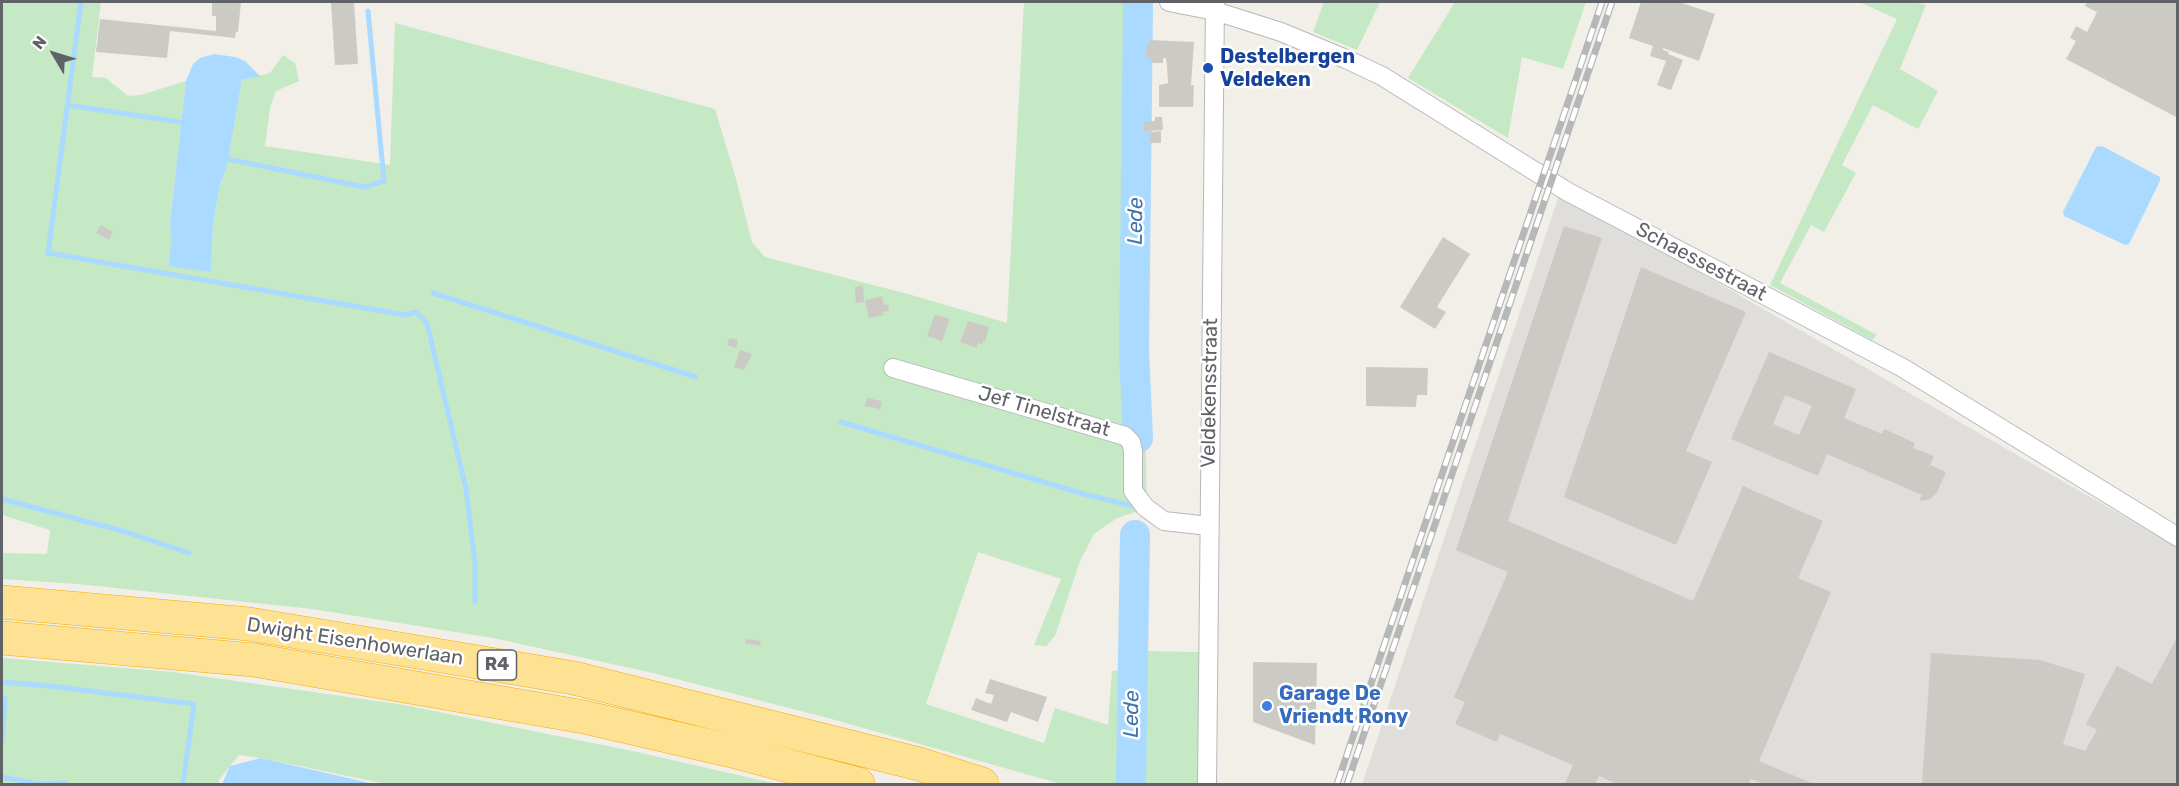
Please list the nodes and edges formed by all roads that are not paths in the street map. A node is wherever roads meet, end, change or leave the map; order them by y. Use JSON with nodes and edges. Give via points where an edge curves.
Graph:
{"nodes":[{"id":1,"x":1169,"y":2,"type":"edge"},
{"id":2,"x":1215,"y":6,"type":"edge"},
{"id":3,"x":892,"y":368,"type":"dead end"},
{"id":4,"x":1209,"y":526,"type":"junction"},
{"id":5,"x":2178,"y":537,"type":"edge"},
{"id":6,"x":2,"y":602,"type":"edge"},
{"id":7,"x":2,"y":638,"type":"edge"},
{"id":8,"x":858,"y":784,"type":"edge"},
{"id":9,"x":982,"y":784,"type":"edge"},
{"id":10,"x":1207,"y":784,"type":"edge"}],
"edges":[{"from":1,"to":2,"type":"street","name":"Schaessestraat"},
{"from":2,"to":4,"type":"street","name":"Veldekensstraat"},
{"from":2,"to":5,"type":"street","name":"Schaessestraat","via":[[1382,76],[1578,197],[1903,368]]},
{"from":3,"to":4,"type":"street","name":"Jef Tinelstraat","via":[[1125,436],[1133,451],[1134,491],[1145,507],[1164,521]]},
{"from":4,"to":10,"type":"street","name":"Veldekensstraat"},
{"from":6,"to":9,"type":"highway","name":"Dwight Eisenhowerlaan","number":"R4","via":[[249,624],[574,678],[918,764]]},
{"from":7,"to":8,"type":"highway","name":"Dwight Eisenhowerlaan","number":"R4","via":[[254,660],[584,717]]}]}
